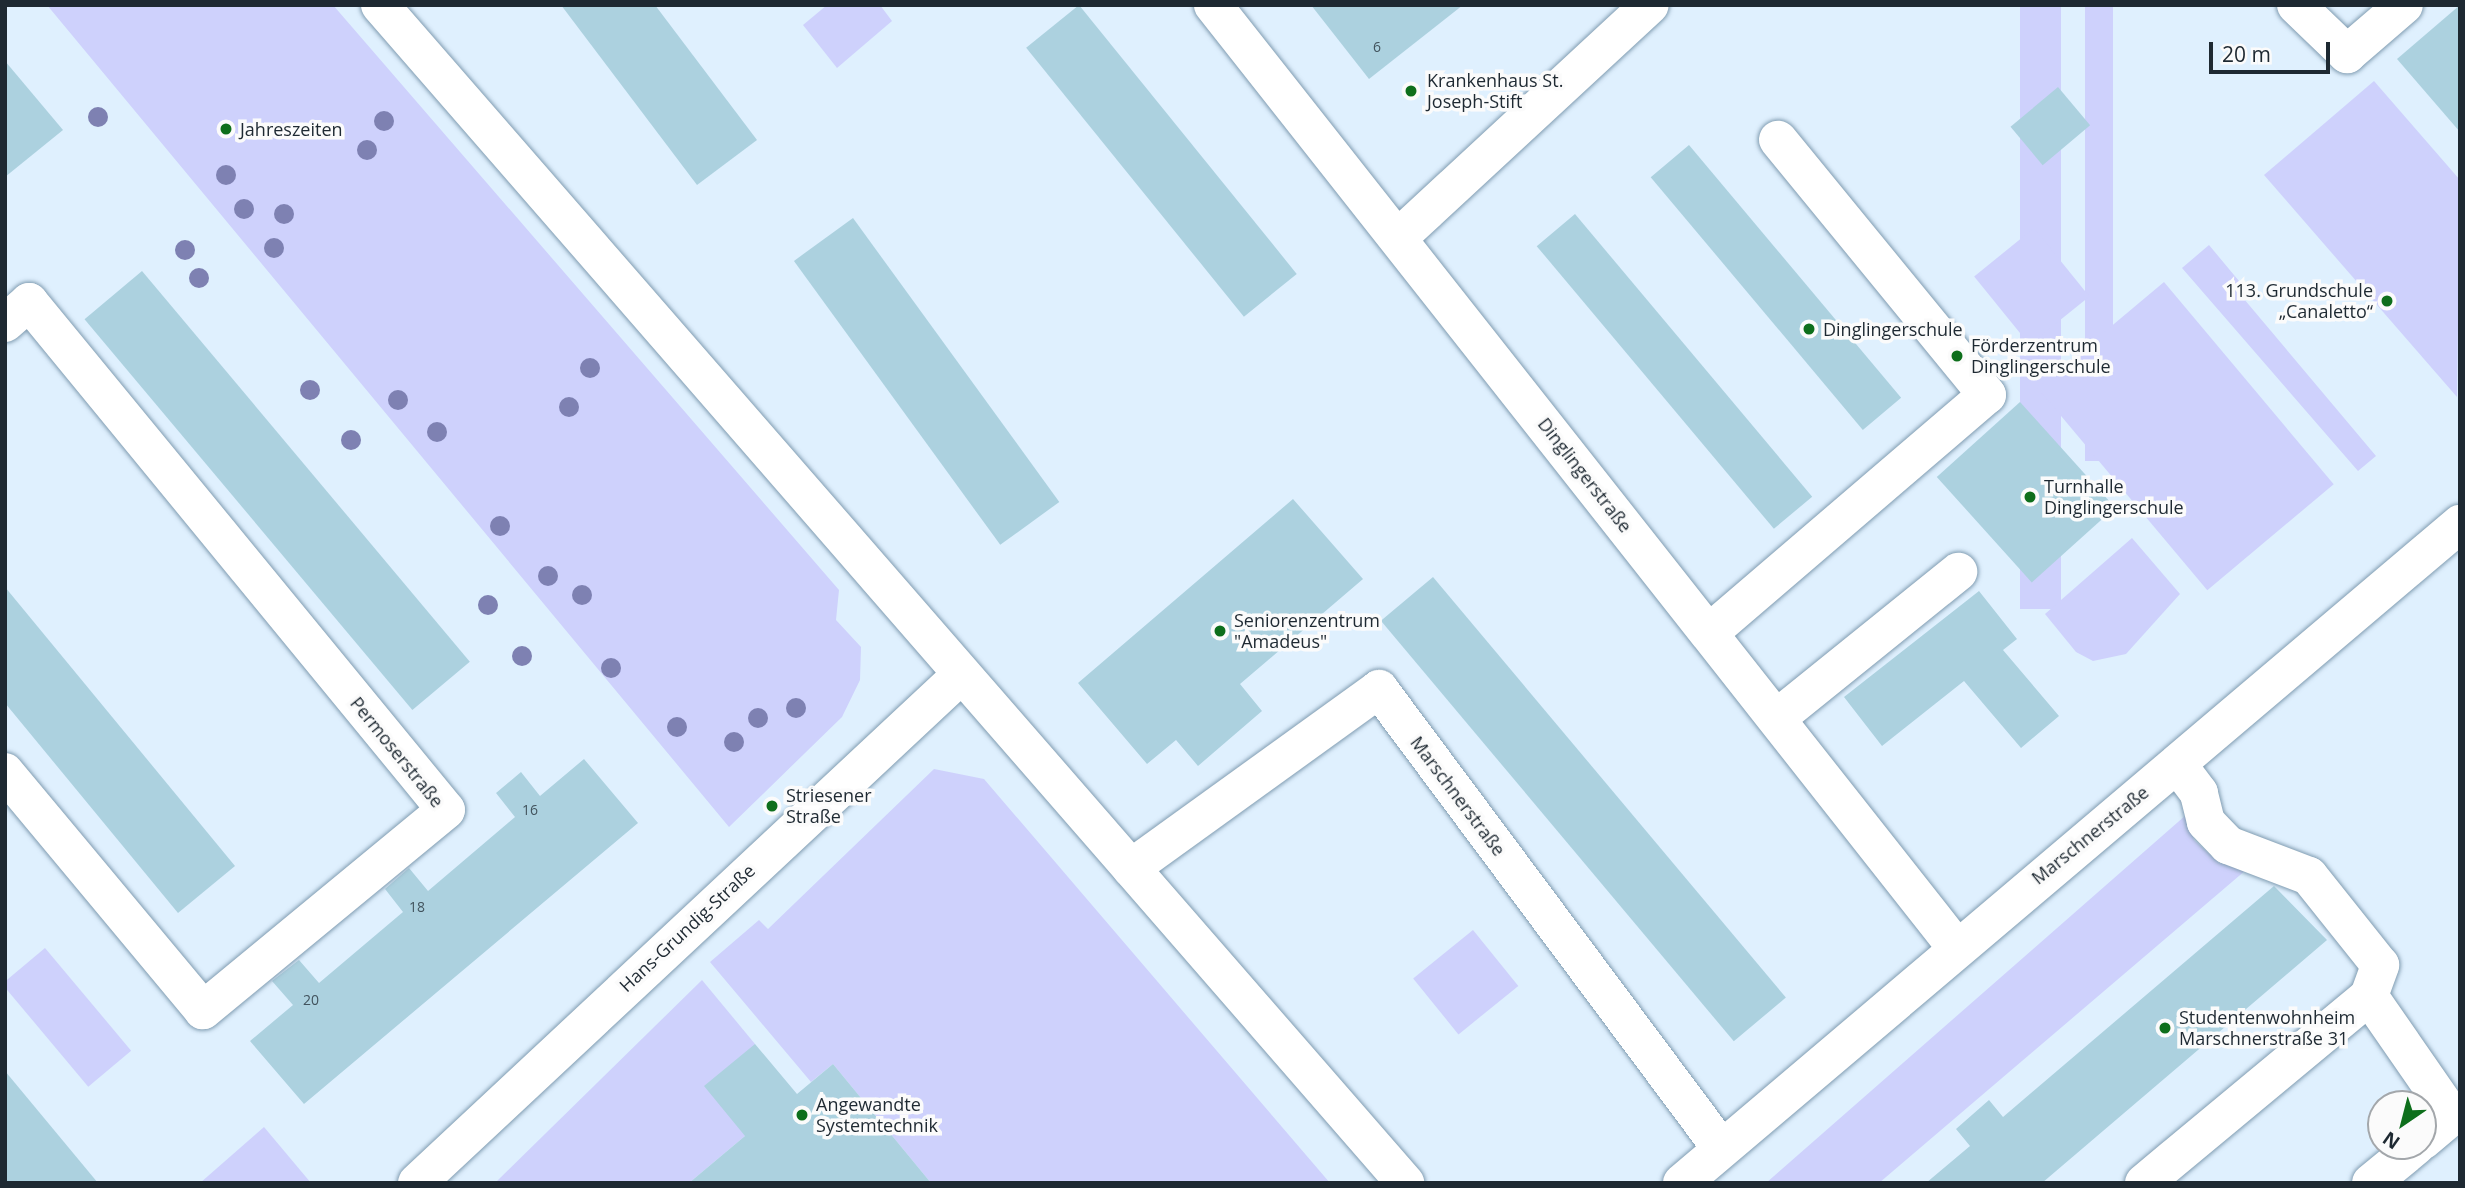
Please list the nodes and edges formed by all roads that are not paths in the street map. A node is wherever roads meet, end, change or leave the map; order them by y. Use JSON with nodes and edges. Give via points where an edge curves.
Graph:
{"nodes":[{"id":1,"x":380,"y":5,"type":"edge"},
{"id":2,"x":1213,"y":5,"type":"edge"},
{"id":3,"x":1650,"y":5,"type":"edge"},
{"id":4,"x":2296,"y":5,"type":"edge"},
{"id":5,"x":2404,"y":5,"type":"edge"},
{"id":6,"x":1778,"y":140,"type":"dead end"},
{"id":7,"x":1398,"y":238,"type":"junction"},
{"id":8,"x":5,"y":323,"type":"edge"},
{"id":9,"x":2460,"y":524,"type":"edge"},
{"id":10,"x":1958,"y":572,"type":"dead end"},
{"id":11,"x":1709,"y":633,"type":"junction"},
{"id":12,"x":960,"y":676,"type":"junction"},
{"id":13,"x":1777,"y":718,"type":"junction"},
{"id":14,"x":2177,"y":764,"type":"junction"},
{"id":15,"x":5,"y":772,"type":"edge"},
{"id":16,"x":1131,"y":868,"type":"junction"},
{"id":17,"x":1955,"y":946,"type":"junction"},
{"id":18,"x":2369,"y":996,"type":"junction"},
{"id":19,"x":2434,"y":1090,"type":"edge"},
{"id":20,"x":2437,"y":1094,"type":"edge"},
{"id":21,"x":2437,"y":1128,"type":"edge"},
{"id":22,"x":1721,"y":1148,"type":"junction"},
{"id":23,"x":2399,"y":1160,"type":"edge"},
{"id":24,"x":417,"y":1183,"type":"edge"},
{"id":25,"x":1405,"y":1183,"type":"edge"},
{"id":26,"x":1682,"y":1183,"type":"edge"},
{"id":27,"x":2144,"y":1183,"type":"edge"},
{"id":28,"x":2371,"y":1183,"type":"edge"}],
"edges":[{"from":1,"to":12,"type":"street"},
{"from":2,"to":7,"type":"street","name":"Dinglingerstraße"},
{"from":3,"to":7,"type":"street"},
{"from":4,"to":5,"type":"street","via":[[2347,54]]},
{"from":6,"to":11,"type":"street","via":[[1987,395]]},
{"from":7,"to":11,"type":"street","name":"Dinglingerstraße"},
{"from":8,"to":15,"type":"street","name":"Permoserstraße","via":[[29,302],[446,810],[203,1010]]},
{"from":9,"to":14,"type":"street","name":"Marschnerstraße"},
{"from":10,"to":13,"type":"street"},
{"from":11,"to":13,"type":"street","name":"Dinglingerstraße"},
{"from":12,"to":16,"type":"street"},
{"from":12,"to":24,"type":"street","name":"Hans-Grundig-Straße"},
{"from":13,"to":17,"type":"street","name":"Dinglingerstraße"},
{"from":14,"to":17,"type":"street","name":"Marschnerstraße"},
{"from":14,"to":18,"type":"street","via":[[2199,793],[2206,822],[2228,845],[2309,876],[2381,965]]},
{"from":16,"to":22,"type":"street","name":"Marschnerstraße","via":[[1378,689]]},
{"from":16,"to":25,"type":"street"},
{"from":17,"to":22,"type":"street","name":"Marschnerstraße"},
{"from":18,"to":19,"type":"street"},
{"from":18,"to":27,"type":"street"},
{"from":20,"to":21,"type":"street","via":[[2452,1116]]},
{"from":22,"to":26,"type":"street","name":"Marschnerstraße"},
{"from":23,"to":28,"type":"street"}]}
